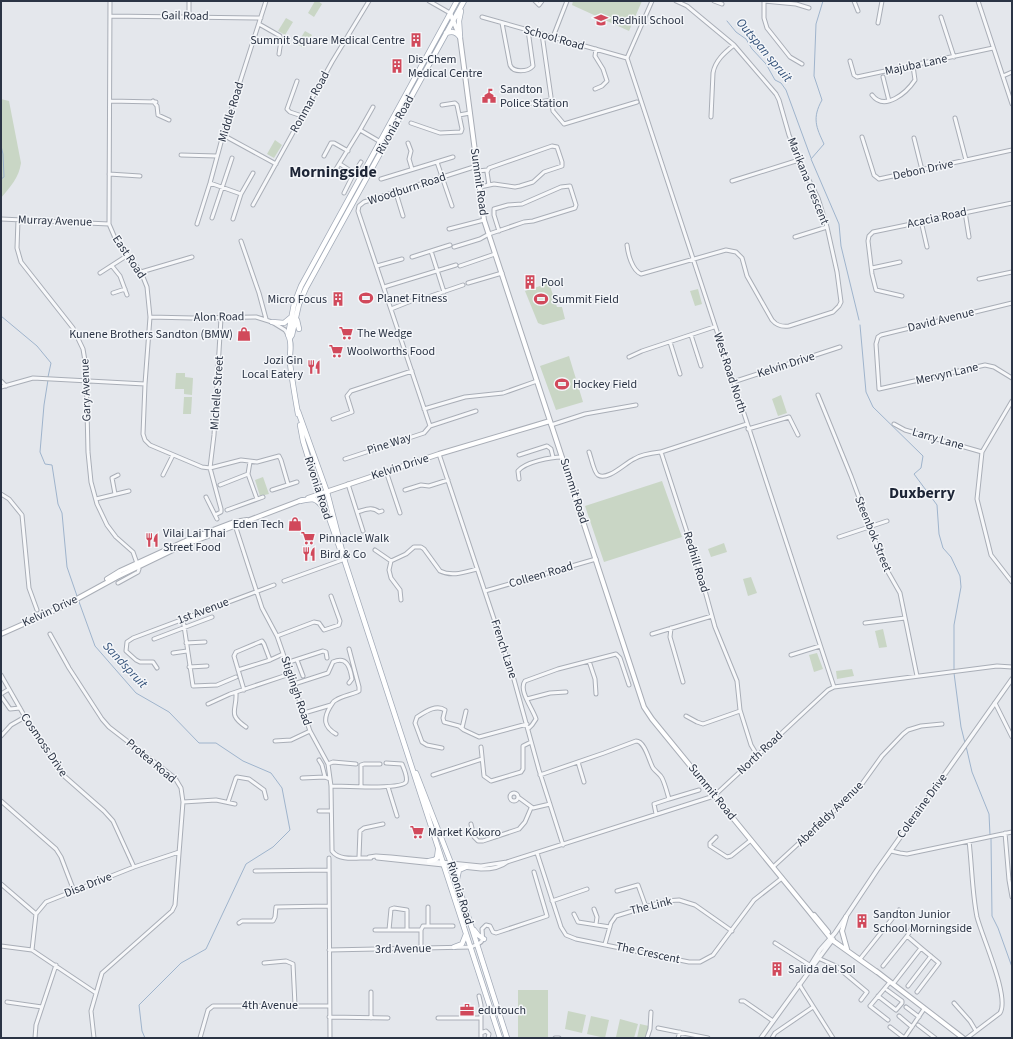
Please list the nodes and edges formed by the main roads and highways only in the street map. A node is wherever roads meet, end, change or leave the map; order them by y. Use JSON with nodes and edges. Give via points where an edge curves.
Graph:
{"nodes":[{"id":1,"x":457,"y":1,"type":"edge"},
{"id":2,"x":464,"y":1,"type":"edge"},
{"id":3,"x":450,"y":13,"type":"junction"},
{"id":4,"x":453,"y":21,"type":"junction"},
{"id":5,"x":446,"y":34,"type":"junction"},
{"id":6,"x":460,"y":37,"type":"junction"},
{"id":7,"x":418,"y":84,"type":"junction"},
{"id":8,"x":411,"y":86,"type":"junction"},
{"id":9,"x":383,"y":143,"type":"junction"},
{"id":10,"x":294,"y":315,"type":"junction"},
{"id":11,"x":272,"y":322,"type":"road end"},
{"id":12,"x":299,"y":329,"type":"dead end"},
{"id":13,"x":298,"y":411,"type":"junction"},
{"id":14,"x":550,"y":423,"type":"junction"},
{"id":15,"x":327,"y":492,"type":"junction"},
{"id":16,"x":321,"y":494,"type":"junction"},
{"id":17,"x":300,"y":501,"type":"junction"},
{"id":18,"x":328,"y":515,"type":"junction"},
{"id":19,"x":344,"y":560,"type":"junction"},
{"id":20,"x":1,"y":634,"type":"edge"},
{"id":21,"x":406,"y":751,"type":"junction"},
{"id":22,"x":438,"y":848,"type":"junction"},
{"id":23,"x":429,"y":861,"type":"road end"},
{"id":24,"x":466,"y":867,"type":"road end"},
{"id":25,"x":456,"y":880,"type":"junction"},
{"id":26,"x":465,"y":910,"type":"junction"},
{"id":27,"x":846,"y":917,"type":"road end"},
{"id":28,"x":466,"y":934,"type":"junction"},
{"id":29,"x":832,"y":938,"type":"junction"},
{"id":30,"x":484,"y":939,"type":"road end"},
{"id":31,"x":454,"y":947,"type":"road end"},
{"id":32,"x":847,"y":949,"type":"junction"},
{"id":33,"x":877,"y":972,"type":"junction"},
{"id":34,"x":500,"y":1038,"type":"edge"},
{"id":35,"x":507,"y":1038,"type":"edge"},
{"id":36,"x":963,"y":1038,"type":"edge"}],
"edges":[{"from":1,"to":3,"type":"main road","name":"Rivonia Road"},
{"from":2,"to":4,"type":"main road","name":"Rivonia Road"},
{"from":2,"to":6,"type":"main road","via":[[459,18]]},
{"from":3,"to":4,"type":"main road","name":"Summit Road"},
{"from":3,"to":8,"type":"main road","name":"Rivonia Road"},
{"from":4,"to":5,"type":"main road","name":"Rivonia Road"},
{"from":4,"to":6,"type":"main road","name":"Summit Road"},
{"from":5,"to":6,"type":"main road","via":[[452,32]]},
{"from":5,"to":7,"type":"main road","name":"Rivonia Road"},
{"from":6,"to":14,"type":"main road","name":"Summit Road","via":[[484,220]]},
{"from":7,"to":8,"type":"main road"},
{"from":7,"to":9,"type":"main road","name":"Rivonia Road"},
{"from":8,"to":9,"type":"main road","name":"Rivonia Road"},
{"from":9,"to":10,"type":"main road","name":"Rivonia Road"},
{"from":10,"to":11,"type":"main road","via":[[284,323]]},
{"from":10,"to":12,"type":"main road"},
{"from":10,"to":13,"type":"main road","name":"Rivonia Road","via":[[289,330],[290,361]]},
{"from":13,"to":15,"type":"main road","name":"Rivonia Road"},
{"from":13,"to":16,"type":"main road","name":"Rivonia Road","via":[[303,441]]},
{"from":14,"to":15,"type":"main road","name":"Kelvin Drive","via":[[439,454]]},
{"from":14,"to":29,"type":"main road","name":"Summit Road","via":[[644,707],[652,720]]},
{"from":15,"to":16,"type":"main road","name":"Kelvin Drive"},
{"from":15,"to":19,"type":"main road","name":"Rivonia Road"},
{"from":16,"to":17,"type":"main road","name":"Kelvin Drive"},
{"from":16,"to":18,"type":"main road","name":"Rivonia Road"},
{"from":17,"to":18,"type":"main road","via":[[316,500]]},
{"from":17,"to":20,"type":"main road","name":"Kelvin Drive","via":[[235,524],[138,564],[88,594]]},
{"from":18,"to":19,"type":"main road","name":"Rivonia Road"},
{"from":19,"to":21,"type":"main road","name":"Rivonia Road"},
{"from":21,"to":22,"type":"main road","name":"Rivonia Road"},
{"from":21,"to":25,"type":"main road","name":"Rivonia Road"},
{"from":22,"to":23,"type":"main road","via":[[437,858]]},
{"from":22,"to":28,"type":"main road","name":"Rivonia Road"},
{"from":24,"to":25,"type":"main road","via":[[459,870]]},
{"from":25,"to":26,"type":"main road","name":"Rivonia Road"},
{"from":26,"to":30,"type":"main road","via":[[476,933]]},
{"from":26,"to":35,"type":"main road","name":"Rivonia Road"},
{"from":27,"to":32,"type":"main road","via":[[842,932]]},
{"from":28,"to":31,"type":"main road","via":[[462,944]]},
{"from":28,"to":34,"type":"main road","name":"Rivonia Road"},
{"from":29,"to":32,"type":"main road"},
{"from":29,"to":33,"type":"main road"},
{"from":32,"to":33,"type":"main road"},
{"from":33,"to":36,"type":"main road"}]}
